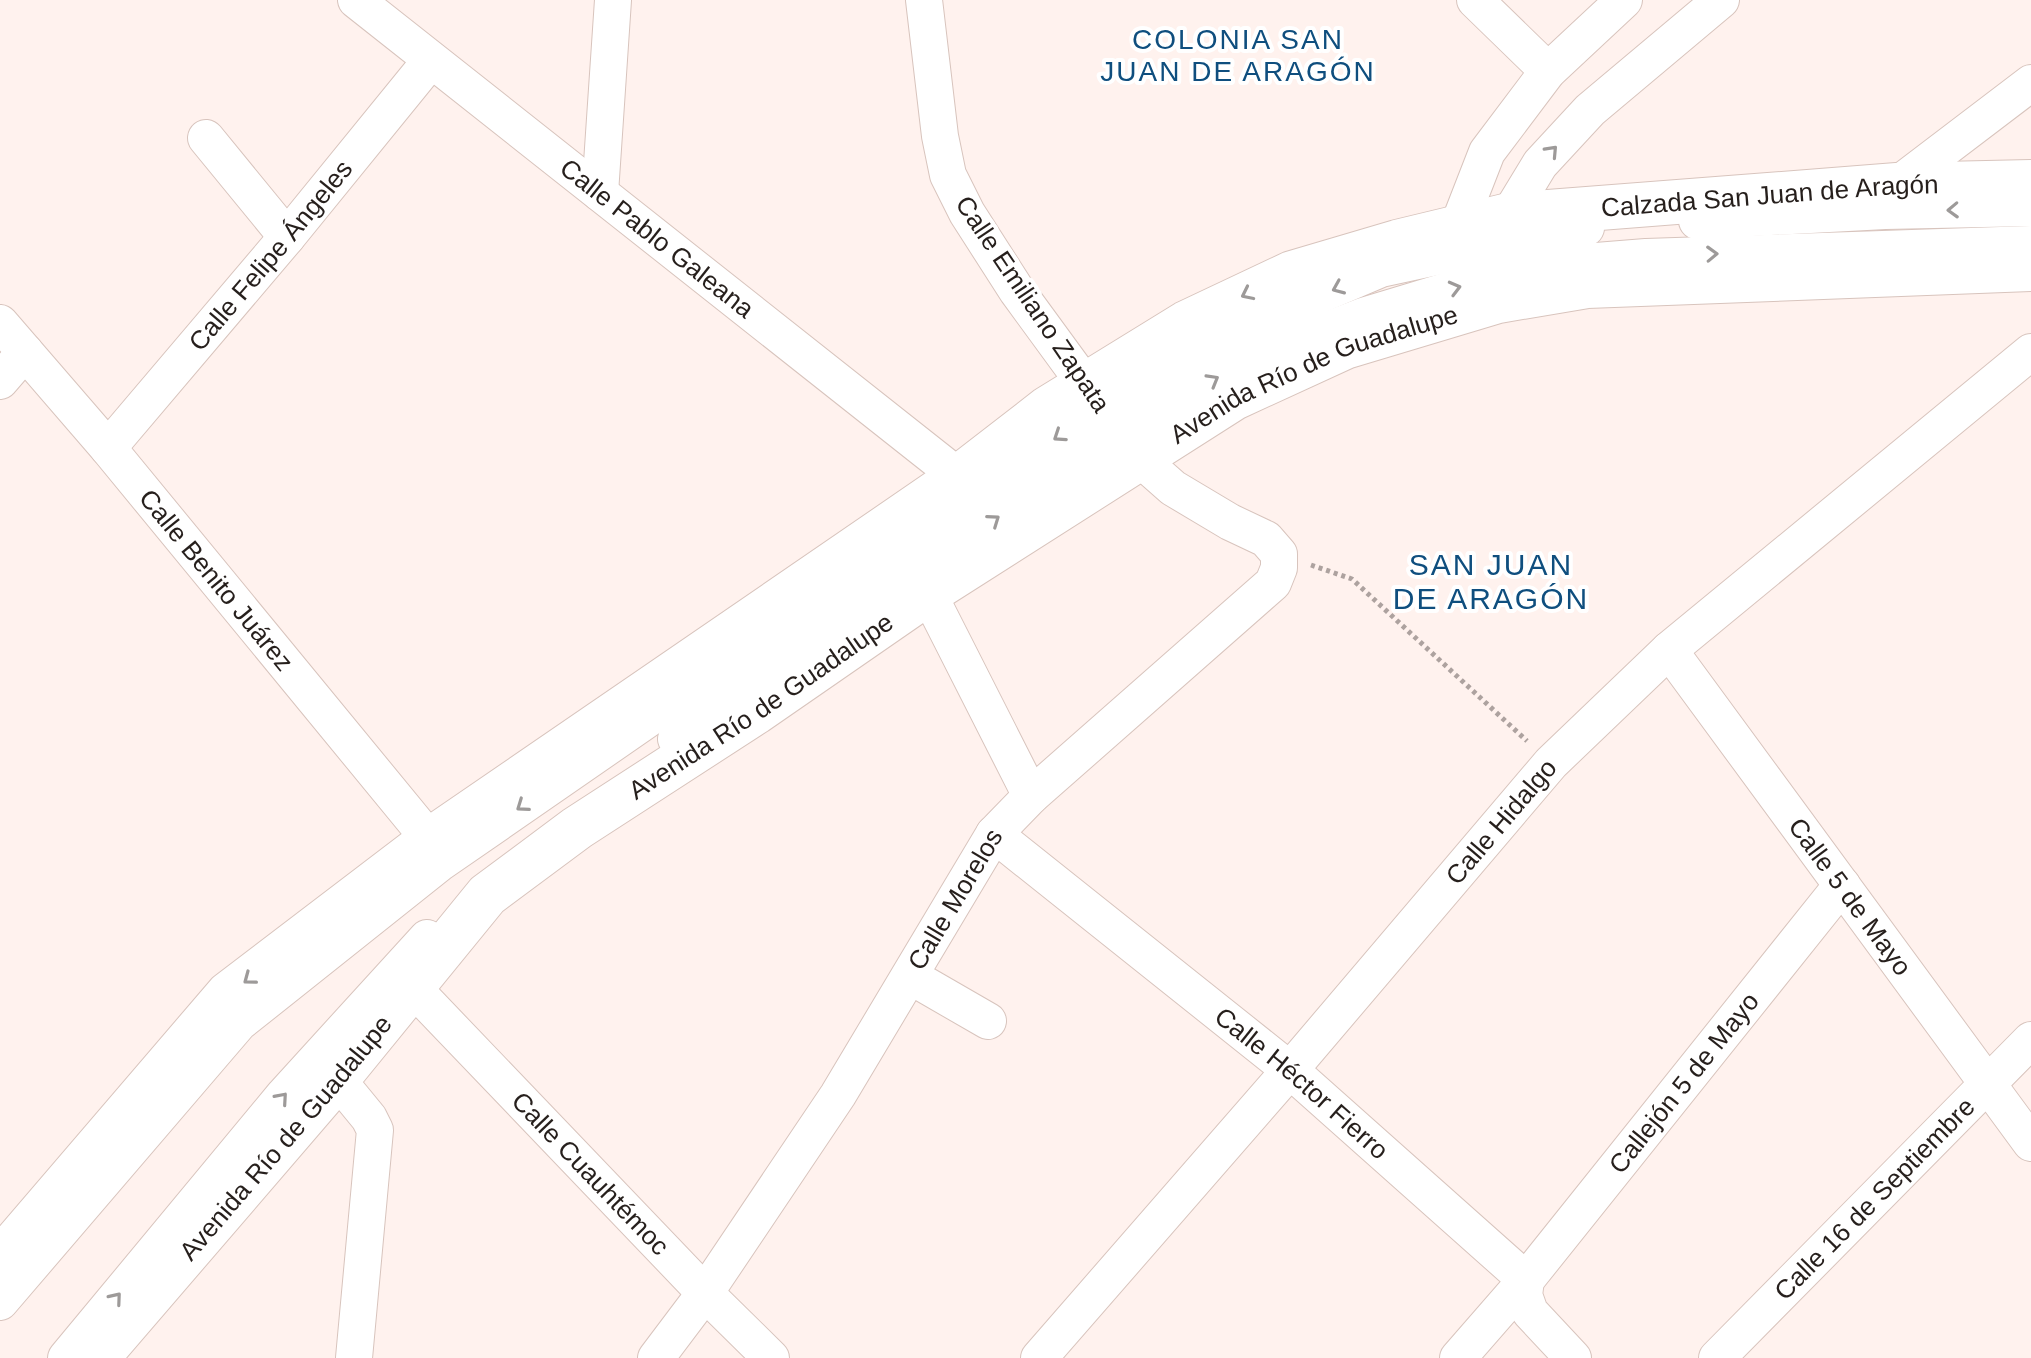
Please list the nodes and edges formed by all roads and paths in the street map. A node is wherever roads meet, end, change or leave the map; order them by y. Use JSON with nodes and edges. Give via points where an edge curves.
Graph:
{"nodes":[{"id":1,"x":356,"y":0,"type":"edge"},
{"id":2,"x":613,"y":0,"type":"edge"},
{"id":3,"x":924,"y":0,"type":"edge"},
{"id":4,"x":1475,"y":0,"type":"edge"},
{"id":5,"x":1624,"y":0,"type":"edge"},
{"id":6,"x":1711,"y":4,"type":"edge"},
{"id":7,"x":431,"y":60,"type":"junction"},
{"id":8,"x":1548,"y":71,"type":"junction"},
{"id":9,"x":2031,"y":83,"type":"edge"},
{"id":10,"x":206,"y":138,"type":"dead end"},
{"id":11,"x":2031,"y":182,"type":"edge"},
{"id":12,"x":1897,"y":185,"type":"junction"},
{"id":13,"x":600,"y":193,"type":"junction"},
{"id":14,"x":2031,"y":208,"type":"edge"},
{"id":15,"x":1509,"y":215,"type":"junction"},
{"id":16,"x":1457,"y":229,"type":"junction"},
{"id":17,"x":287,"y":237,"type":"junction"},
{"id":18,"x":2031,"y":244,"type":"edge"},
{"id":19,"x":2031,"y":269,"type":"edge"},
{"id":20,"x":0,"y":323,"type":"edge"},
{"id":21,"x":25,"y":352,"type":"junction"},
{"id":22,"x":2031,"y":352,"type":"edge"},
{"id":23,"x":0,"y":381,"type":"edge"},
{"id":24,"x":1112,"y":421,"type":"junction"},
{"id":25,"x":108,"y":448,"type":"junction"},
{"id":26,"x":959,"y":477,"type":"junction"},
{"id":27,"x":1279,"y":561,"type":"junction"},
{"id":28,"x":928,"y":593,"type":"junction"},
{"id":29,"x":1669,"y":650,"type":"junction"},
{"id":30,"x":1551,"y":763,"type":"junction"},
{"id":31,"x":1031,"y":796,"type":"junction"},
{"id":32,"x":994,"y":834,"type":"junction"},
{"id":33,"x":430,"y":840,"type":"junction"},
{"id":34,"x":1842,"y":885,"type":"junction"},
{"id":35,"x":910,"y":976,"type":"junction"},
{"id":36,"x":412,"y":987,"type":"junction"},
{"id":37,"x":988,"y":1021,"type":"dead end"},
{"id":38,"x":2031,"y":1040,"type":"edge"},
{"id":39,"x":1290,"y":1070,"type":"junction"},
{"id":40,"x":337,"y":1079,"type":"junction"},
{"id":41,"x":1987,"y":1084,"type":"junction"},
{"id":42,"x":2031,"y":1143,"type":"edge"},
{"id":43,"x":0,"y":1260,"type":"edge"},
{"id":44,"x":1526,"y":1280,"type":"junction"},
{"id":45,"x":705,"y":1293,"type":"junction"},
{"id":46,"x":0,"y":1302,"type":"edge"},
{"id":47,"x":66,"y":1358,"type":"edge"},
{"id":48,"x":97,"y":1358,"type":"edge"},
{"id":49,"x":354,"y":1358,"type":"edge"},
{"id":50,"x":656,"y":1358,"type":"edge"},
{"id":51,"x":771,"y":1358,"type":"edge"},
{"id":52,"x":1039,"y":1358,"type":"edge"},
{"id":53,"x":1458,"y":1358,"type":"edge"},
{"id":54,"x":1573,"y":1358,"type":"edge"},
{"id":55,"x":1717,"y":1358,"type":"edge"}],
"edges":[{"from":1,"to":7,"type":"street","name":"Calle Pablo Galeana"},
{"from":2,"to":13,"type":"street"},
{"from":3,"to":24,"type":"street","name":"Calle Emiliano Zapata","via":[[948,175],[1017,291]]},
{"from":4,"to":8,"type":"street"},
{"from":5,"to":8,"type":"street"},
{"from":15,"to":6,"type":"street","one_way":true,"via":[[1540,164],[1590,110]]},
{"from":7,"to":13,"type":"street","name":"Calle Pablo Galeana"},
{"from":7,"to":17,"type":"street","name":"Calle Felipe Ángeles"},
{"from":8,"to":16,"type":"street","via":[[1487,152]]},
{"from":9,"to":12,"type":"street"},
{"from":10,"to":17,"type":"street"},
{"from":11,"to":12,"type":"main road","name":"Calzada San Juan de Aragón"},
{"from":12,"to":15,"type":"main road","name":"Calzada San Juan de Aragón"},
{"from":13,"to":26,"type":"street","name":"Calle Pablo Galeana"},
{"from":14,"to":24,"type":"street","one_way":true,"via":[[1561,230],[1381,269],[1228,334]]},
{"from":15,"to":16,"type":"main road","name":"Avenida Río de Guadalupe"},
{"from":16,"to":24,"type":"main road","name":"Avenida Río de Guadalupe","one_way":true,"via":[[1292,273],[1186,323]]},
{"from":17,"to":25,"type":"street","name":"Calle Felipe Ángeles"},
{"from":24,"to":18,"type":"street","one_way":true,"via":[[1363,316],[1559,264]]},
{"from":19,"to":24,"type":"main road","name":"Avenida Río de Guadalupe","via":[[1587,286],[1498,301],[1345,347],[1234,398]]},
{"from":20,"to":21,"type":"street","name":"Calle Benito Juárez"},
{"from":21,"to":23,"type":"street"},
{"from":21,"to":25,"type":"street","name":"Calle Benito Juárez"},
{"from":22,"to":29,"type":"street","name":"Calle Hidalgo"},
{"from":24,"to":26,"type":"main road","name":"Avenida Río de Guadalupe","via":[[1048,408]]},
{"from":24,"to":27,"type":"street","name":"Calle Emiliano Zapata","via":[[1173,488],[1266,539]]},
{"from":24,"to":28,"type":"main road","name":"Avenida Río de Guadalupe"},
{"from":24,"to":46,"type":"street","one_way":true,"via":[[973,494],[440,863],[239,1023]]},
{"from":47,"to":24,"type":"street","one_way":true,"via":[[284,1095],[475,885]]},
{"from":25,"to":33,"type":"street","name":"Calle Benito Juárez"},
{"from":26,"to":33,"type":"main road","name":"Avenida Río de Guadalupe"},
{"from":27,"to":30,"type":"path","via":[[1352,579]]},
{"from":27,"to":31,"type":"street","name":"Calle Morelos","via":[[1273,583]]},
{"from":28,"to":31,"type":"street"},
{"from":28,"to":36,"type":"main road","name":"Avenida Río de Guadalupe","via":[[577,828],[487,895]]},
{"from":29,"to":30,"type":"street","name":"Calle Hidalgo"},
{"from":29,"to":34,"type":"street","name":"Calle 5 de Mayo"},
{"from":30,"to":39,"type":"street","name":"Calle Hidalgo"},
{"from":31,"to":32,"type":"street","name":"Calle Morelos"},
{"from":32,"to":35,"type":"street","name":"Calle Morelos"},
{"from":32,"to":39,"type":"street","name":"Calle Héctor Fierro"},
{"from":33,"to":43,"type":"main road","name":"Avenida Río de Guadalupe","one_way":true,"via":[[228,994]]},
{"from":34,"to":41,"type":"street","name":"Calle 5 de Mayo"},
{"from":34,"to":44,"type":"street","name":"Callejón 5 de Mayo"},
{"from":35,"to":37,"type":"street"},
{"from":35,"to":45,"type":"street","name":"Calle Morelos","via":[[838,1095]]},
{"from":36,"to":40,"type":"main road","name":"Avenida Río de Guadalupe"},
{"from":36,"to":45,"type":"street","name":"Calle Cuauhtémoc"},
{"from":38,"to":41,"type":"street","name":"Calle 16 de Septiembre"},
{"from":39,"to":44,"type":"street","name":"Calle Héctor Fierro"},
{"from":39,"to":52,"type":"street","name":"Calle Hidalgo"},
{"from":40,"to":48,"type":"main road","name":"Avenida Río de Guadalupe"},
{"from":40,"to":49,"type":"street","via":[[375,1130]]},
{"from":41,"to":42,"type":"street","name":"Calle 5 de Mayo"},
{"from":41,"to":55,"type":"street","name":"Calle 16 de Septiembre"},
{"from":44,"to":53,"type":"street","name":"Callejón 5 de Mayo"},
{"from":44,"to":54,"type":"street","via":[[1530,1312]]},
{"from":45,"to":50,"type":"street","name":"Calle Morelos"},
{"from":45,"to":51,"type":"street","name":"Calle Cuauhtémoc"}]}
